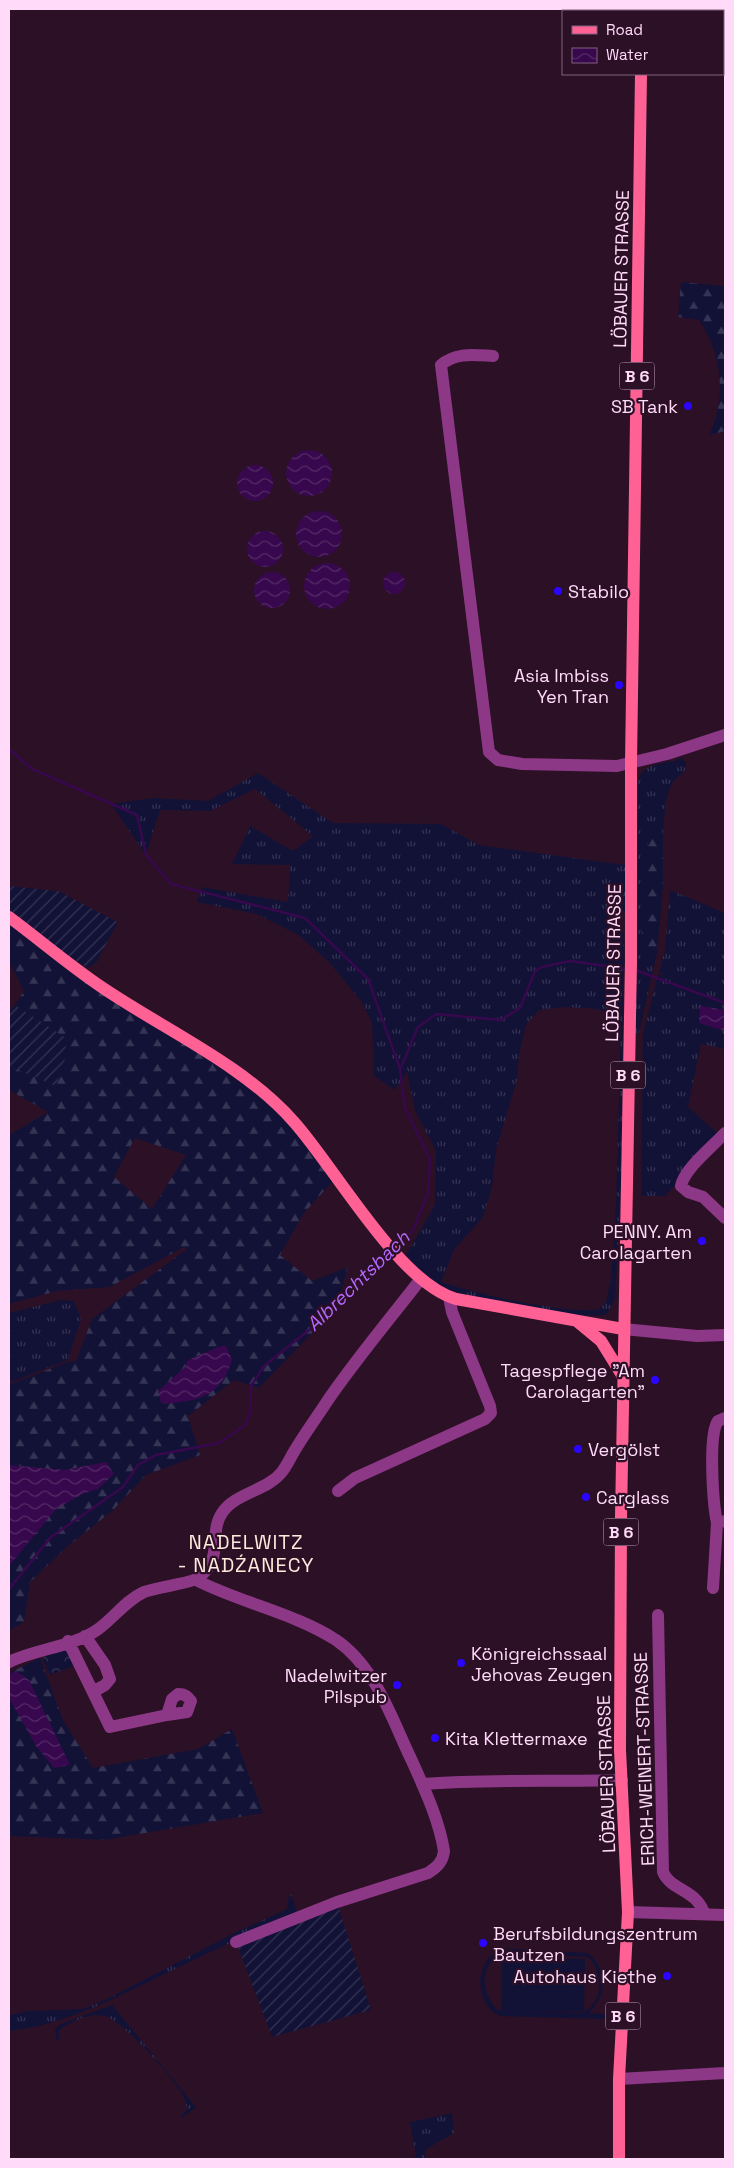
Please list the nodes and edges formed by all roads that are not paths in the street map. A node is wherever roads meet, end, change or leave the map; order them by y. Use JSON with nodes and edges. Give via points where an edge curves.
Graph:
{"nodes":[{"id":1,"x":642,"y":75,"type":"edge"},
{"id":2,"x":493,"y":356,"type":"dead end"},
{"id":3,"x":725,"y":735,"type":"edge"},
{"id":4,"x":631,"y":764,"type":"junction"},
{"id":5,"x":9,"y":917,"type":"edge"},
{"id":6,"x":725,"y":1134,"type":"edge"},
{"id":7,"x":725,"y":1218,"type":"edge"},
{"id":8,"x":420,"y":1280,"type":"junction"},
{"id":9,"x":449,"y":1297,"type":"junction"},
{"id":10,"x":578,"y":1322,"type":"junction"},
{"id":11,"x":623,"y":1328,"type":"junction"},
{"id":12,"x":725,"y":1335,"type":"edge"},
{"id":13,"x":622,"y":1376,"type":"junction"},
{"id":14,"x":725,"y":1418,"type":"edge"},
{"id":15,"x":338,"y":1491,"type":"dead end"},
{"id":16,"x":721,"y":1522,"type":"edge"},
{"id":17,"x":196,"y":1580,"type":"junction"},
{"id":18,"x":713,"y":1588,"type":"dead end"},
{"id":19,"x":658,"y":1615,"type":"dead end"},
{"id":20,"x":85,"y":1636,"type":"junction"},
{"id":21,"x":68,"y":1642,"type":"junction"},
{"id":22,"x":9,"y":1662,"type":"edge"},
{"id":23,"x":93,"y":1692,"type":"junction"},
{"id":24,"x":167,"y":1715,"type":"dead end"},
{"id":25,"x":622,"y":1780,"type":"junction"},
{"id":26,"x":422,"y":1784,"type":"junction"},
{"id":27,"x":628,"y":1912,"type":"junction"},
{"id":28,"x":704,"y":1913,"type":"junction"},
{"id":29,"x":725,"y":1915,"type":"edge"},
{"id":30,"x":236,"y":1942,"type":"dead end"},
{"id":31,"x":725,"y":2072,"type":"edge"},
{"id":32,"x":620,"y":2079,"type":"junction"},
{"id":33,"x":619,"y":2159,"type":"edge"}],
"edges":[{"from":1,"to":4,"type":"main road","name":"LÖBAUER STRASSE","number":"B 6"},
{"from":2,"to":4,"type":"street","via":[[450,357],[441,365],[488,752],[498,760],[522,764]]},
{"from":3,"to":4,"type":"street"},
{"from":4,"to":11,"type":"main road","name":"LÖBAUER STRASSE","number":"B 6","via":[[631,962]]},
{"from":5,"to":8,"type":"main road","via":[[102,987],[240,1074],[271,1098],[294,1122],[399,1258]]},
{"from":6,"to":7,"type":"street","via":[[682,1179],[681,1186],[702,1197]]},
{"from":8,"to":9,"type":"main road"},
{"from":8,"to":17,"type":"street","via":[[328,1400],[281,1473],[222,1514],[212,1562]]},
{"from":9,"to":10,"type":"main road"},
{"from":9,"to":15,"type":"street","via":[[491,1413],[485,1419],[355,1478]]},
{"from":10,"to":11,"type":"main road"},
{"from":10,"to":13,"type":"main road","via":[[601,1341]]},
{"from":11,"to":12,"type":"street","via":[[697,1336]]},
{"from":11,"to":13,"type":"main road","name":"LÖBAUER STRASSE","number":"B 6"},
{"from":13,"to":25,"type":"main road","name":"LÖBAUER STRASSE","number":"B 6"},
{"from":14,"to":16,"type":"street","via":[[718,1421],[713,1434],[714,1508]]},
{"from":16,"to":18,"type":"street"},
{"from":17,"to":20,"type":"street","via":[[167,1584],[143,1592]]},
{"from":17,"to":26,"type":"street","via":[[319,1630],[349,1652],[365,1670],[383,1700]]},
{"from":19,"to":28,"type":"street","name":"ERICH-WEINERT-STRASSE","via":[[663,1872],[666,1879],[696,1897]]},
{"from":20,"to":21,"type":"street"},
{"from":20,"to":23,"type":"street","via":[[105,1665],[110,1679]]},
{"from":21,"to":22,"type":"street"},
{"from":21,"to":23,"type":"street"},
{"from":23,"to":24,"type":"street","via":[[110,1726]]},
{"from":25,"to":26,"type":"street"},
{"from":25,"to":27,"type":"main road","name":"LÖBAUER STRASSE","number":"B 6"},
{"from":26,"to":30,"type":"street","via":[[444,1851],[443,1859],[436,1868]]},
{"from":27,"to":28,"type":"street"},
{"from":27,"to":32,"type":"main road","number":"B 6"},
{"from":28,"to":29,"type":"street"},
{"from":31,"to":32,"type":"street"},
{"from":32,"to":33,"type":"main road","number":"B 6"}]}
